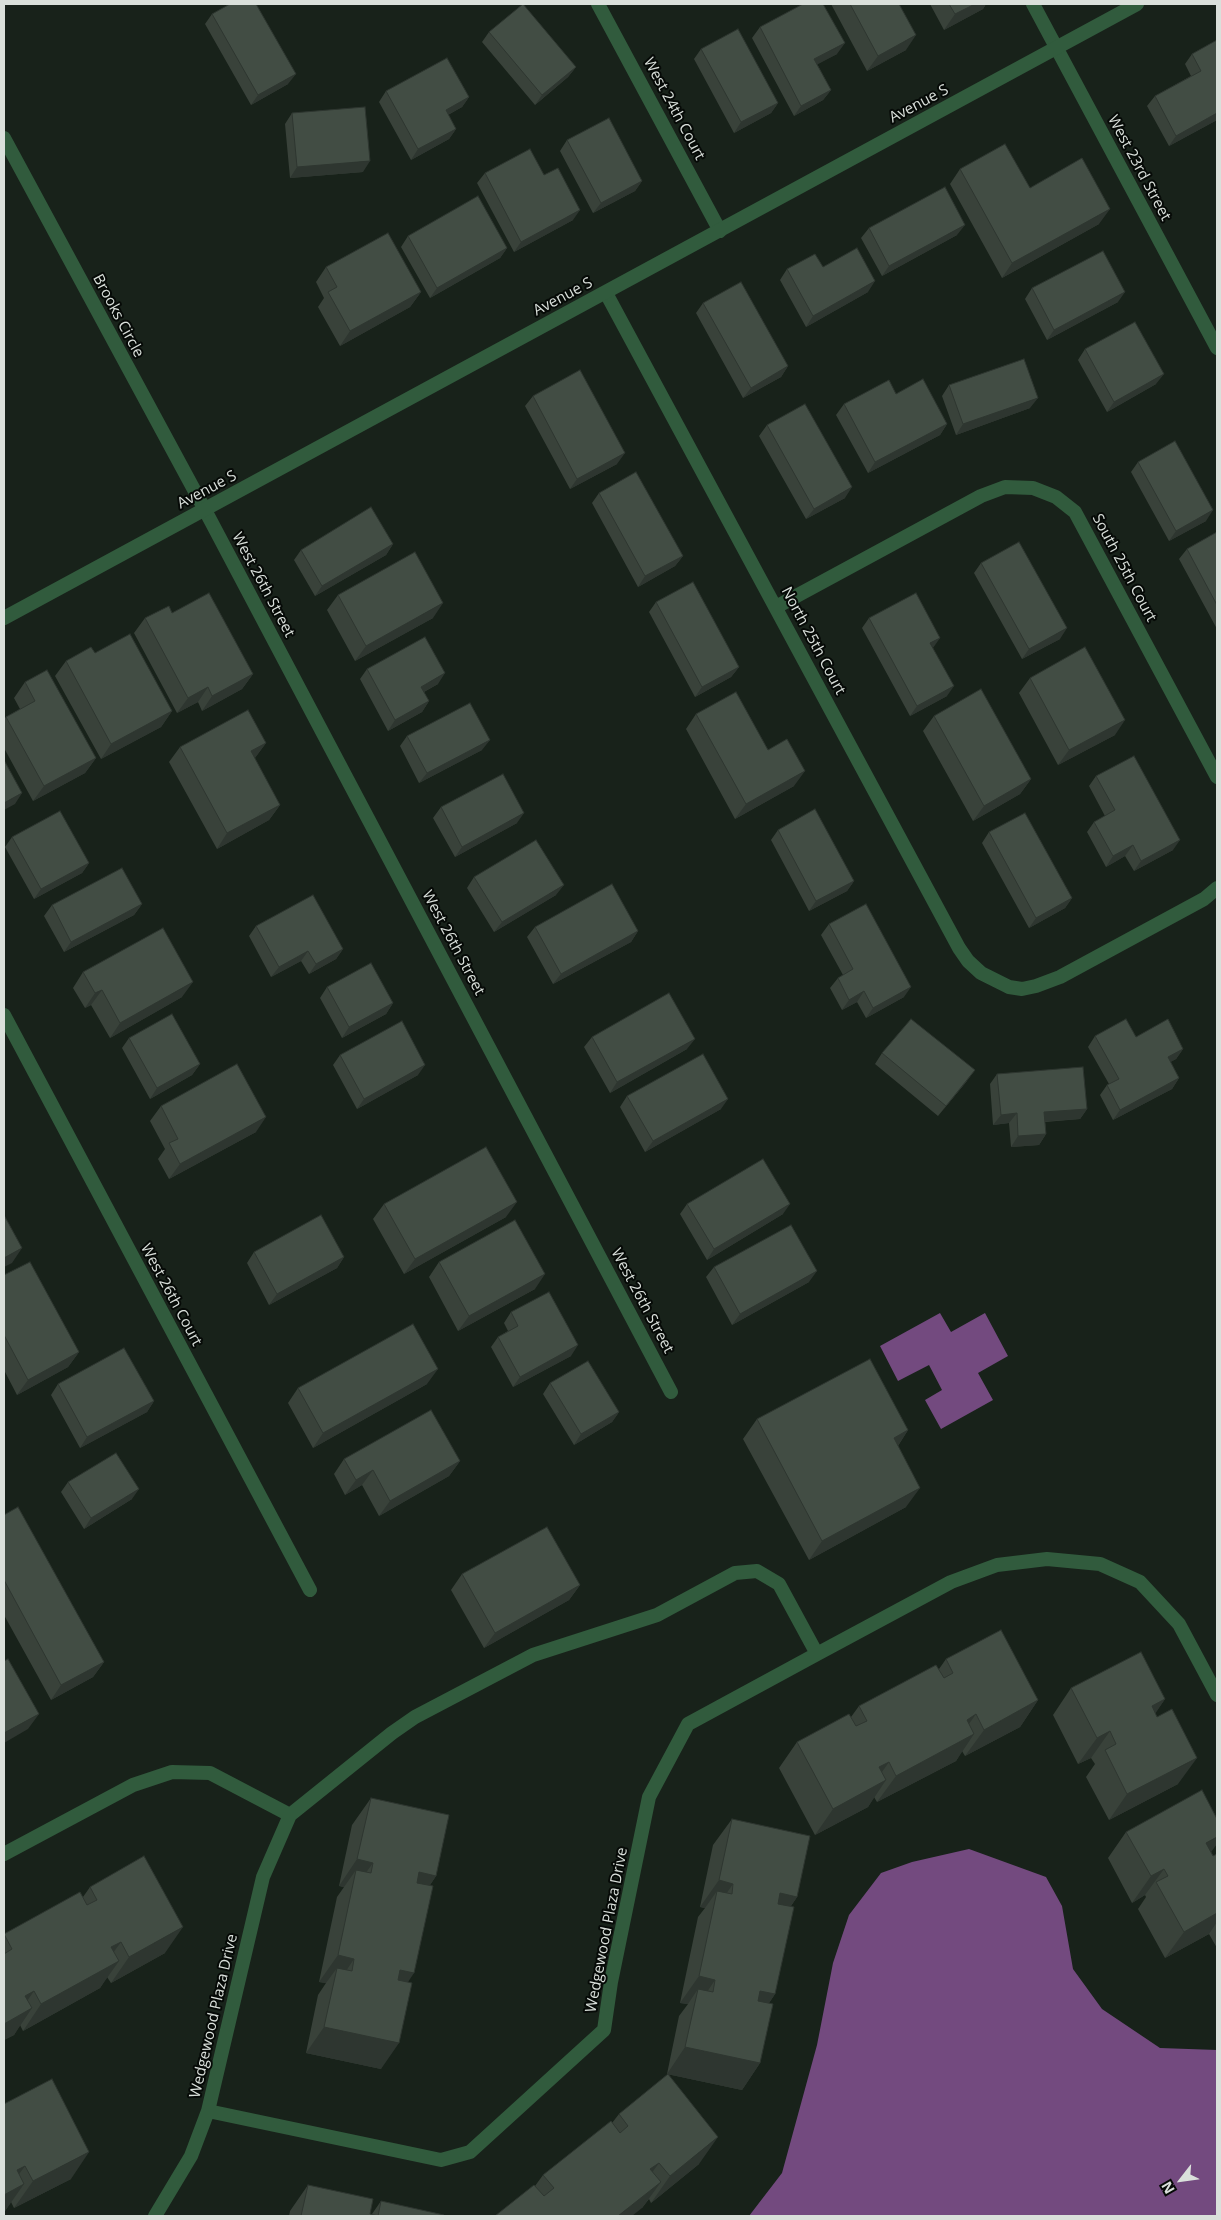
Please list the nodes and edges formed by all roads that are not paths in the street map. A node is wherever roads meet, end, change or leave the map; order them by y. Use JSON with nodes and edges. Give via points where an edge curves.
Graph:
{"nodes":[{"id":1,"x":598,"y":4,"type":"edge"},
{"id":2,"x":1033,"y":4,"type":"edge"},
{"id":3,"x":1138,"y":4,"type":"edge"},
{"id":4,"x":1057,"y":48,"type":"junction"},
{"id":5,"x":4,"y":138,"type":"edge"},
{"id":6,"x":720,"y":230,"type":"junction"},
{"id":7,"x":606,"y":292,"type":"junction"},
{"id":8,"x":1217,"y":348,"type":"edge"},
{"id":9,"x":205,"y":510,"type":"junction"},
{"id":10,"x":776,"y":607,"type":"junction"},
{"id":11,"x":4,"y":618,"type":"edge"},
{"id":12,"x":1217,"y":777,"type":"edge"},
{"id":13,"x":1217,"y":888,"type":"edge"},
{"id":14,"x":4,"y":1015,"type":"edge"},
{"id":15,"x":671,"y":1392,"type":"dead end"},
{"id":16,"x":310,"y":1590,"type":"dead end"},
{"id":17,"x":817,"y":1654,"type":"junction"},
{"id":18,"x":1217,"y":1695,"type":"edge"},
{"id":19,"x":290,"y":1815,"type":"junction"},
{"id":20,"x":4,"y":1854,"type":"edge"},
{"id":21,"x":208,"y":2111,"type":"junction"},
{"id":22,"x":155,"y":2216,"type":"edge"}],
"edges":[{"from":1,"to":6,"type":"street","name":"West 24th Court"},
{"from":2,"to":4,"type":"street","name":"West 23rd Street"},
{"from":3,"to":4,"type":"street","name":"Avenue S"},
{"from":4,"to":6,"type":"street","name":"Avenue S"},
{"from":4,"to":8,"type":"street","name":"West 23rd Street"},
{"from":5,"to":9,"type":"street","name":"Brooks Circle"},
{"from":6,"to":7,"type":"street","name":"Avenue S"},
{"from":7,"to":9,"type":"street","name":"Avenue S"},
{"from":7,"to":10,"type":"street","name":"North 25th Court"},
{"from":9,"to":11,"type":"street","name":"Avenue S"},
{"from":9,"to":15,"type":"street","name":"West 26th Street"},
{"from":10,"to":12,"type":"street","name":"South 25th Court","via":[[980,496],[1005,487],[1033,488],[1056,496],[1075,512]]},
{"from":10,"to":13,"type":"street","name":"North 25th Court","via":[[959,948],[980,973],[1009,987],[1036,986],[1060,977],[1204,900]]},
{"from":14,"to":16,"type":"street","name":"West 26th Court"},
{"from":17,"to":18,"type":"street","name":"Wedgewood Plaza Drive","via":[[951,1582],[997,1565],[1047,1559],[1100,1564],[1140,1582],[1179,1624]]},
{"from":17,"to":19,"type":"street","name":"Wedgewood Plaza Drive","via":[[779,1584],[757,1571],[735,1573],[657,1614],[533,1655],[415,1717]]},
{"from":17,"to":21,"type":"street","name":"Wedgewood Plaza Drive","via":[[688,1724],[649,1797],[604,2030],[470,2152],[441,2160]]},
{"from":19,"to":20,"type":"street","via":[[210,1774],[172,1772],[133,1785]]},
{"from":19,"to":21,"type":"street","name":"Wedgewood Plaza Drive","via":[[263,1877]]},
{"from":21,"to":22,"type":"street","name":"Wedgewood Plaza Drive","via":[[191,2156]]}]}
